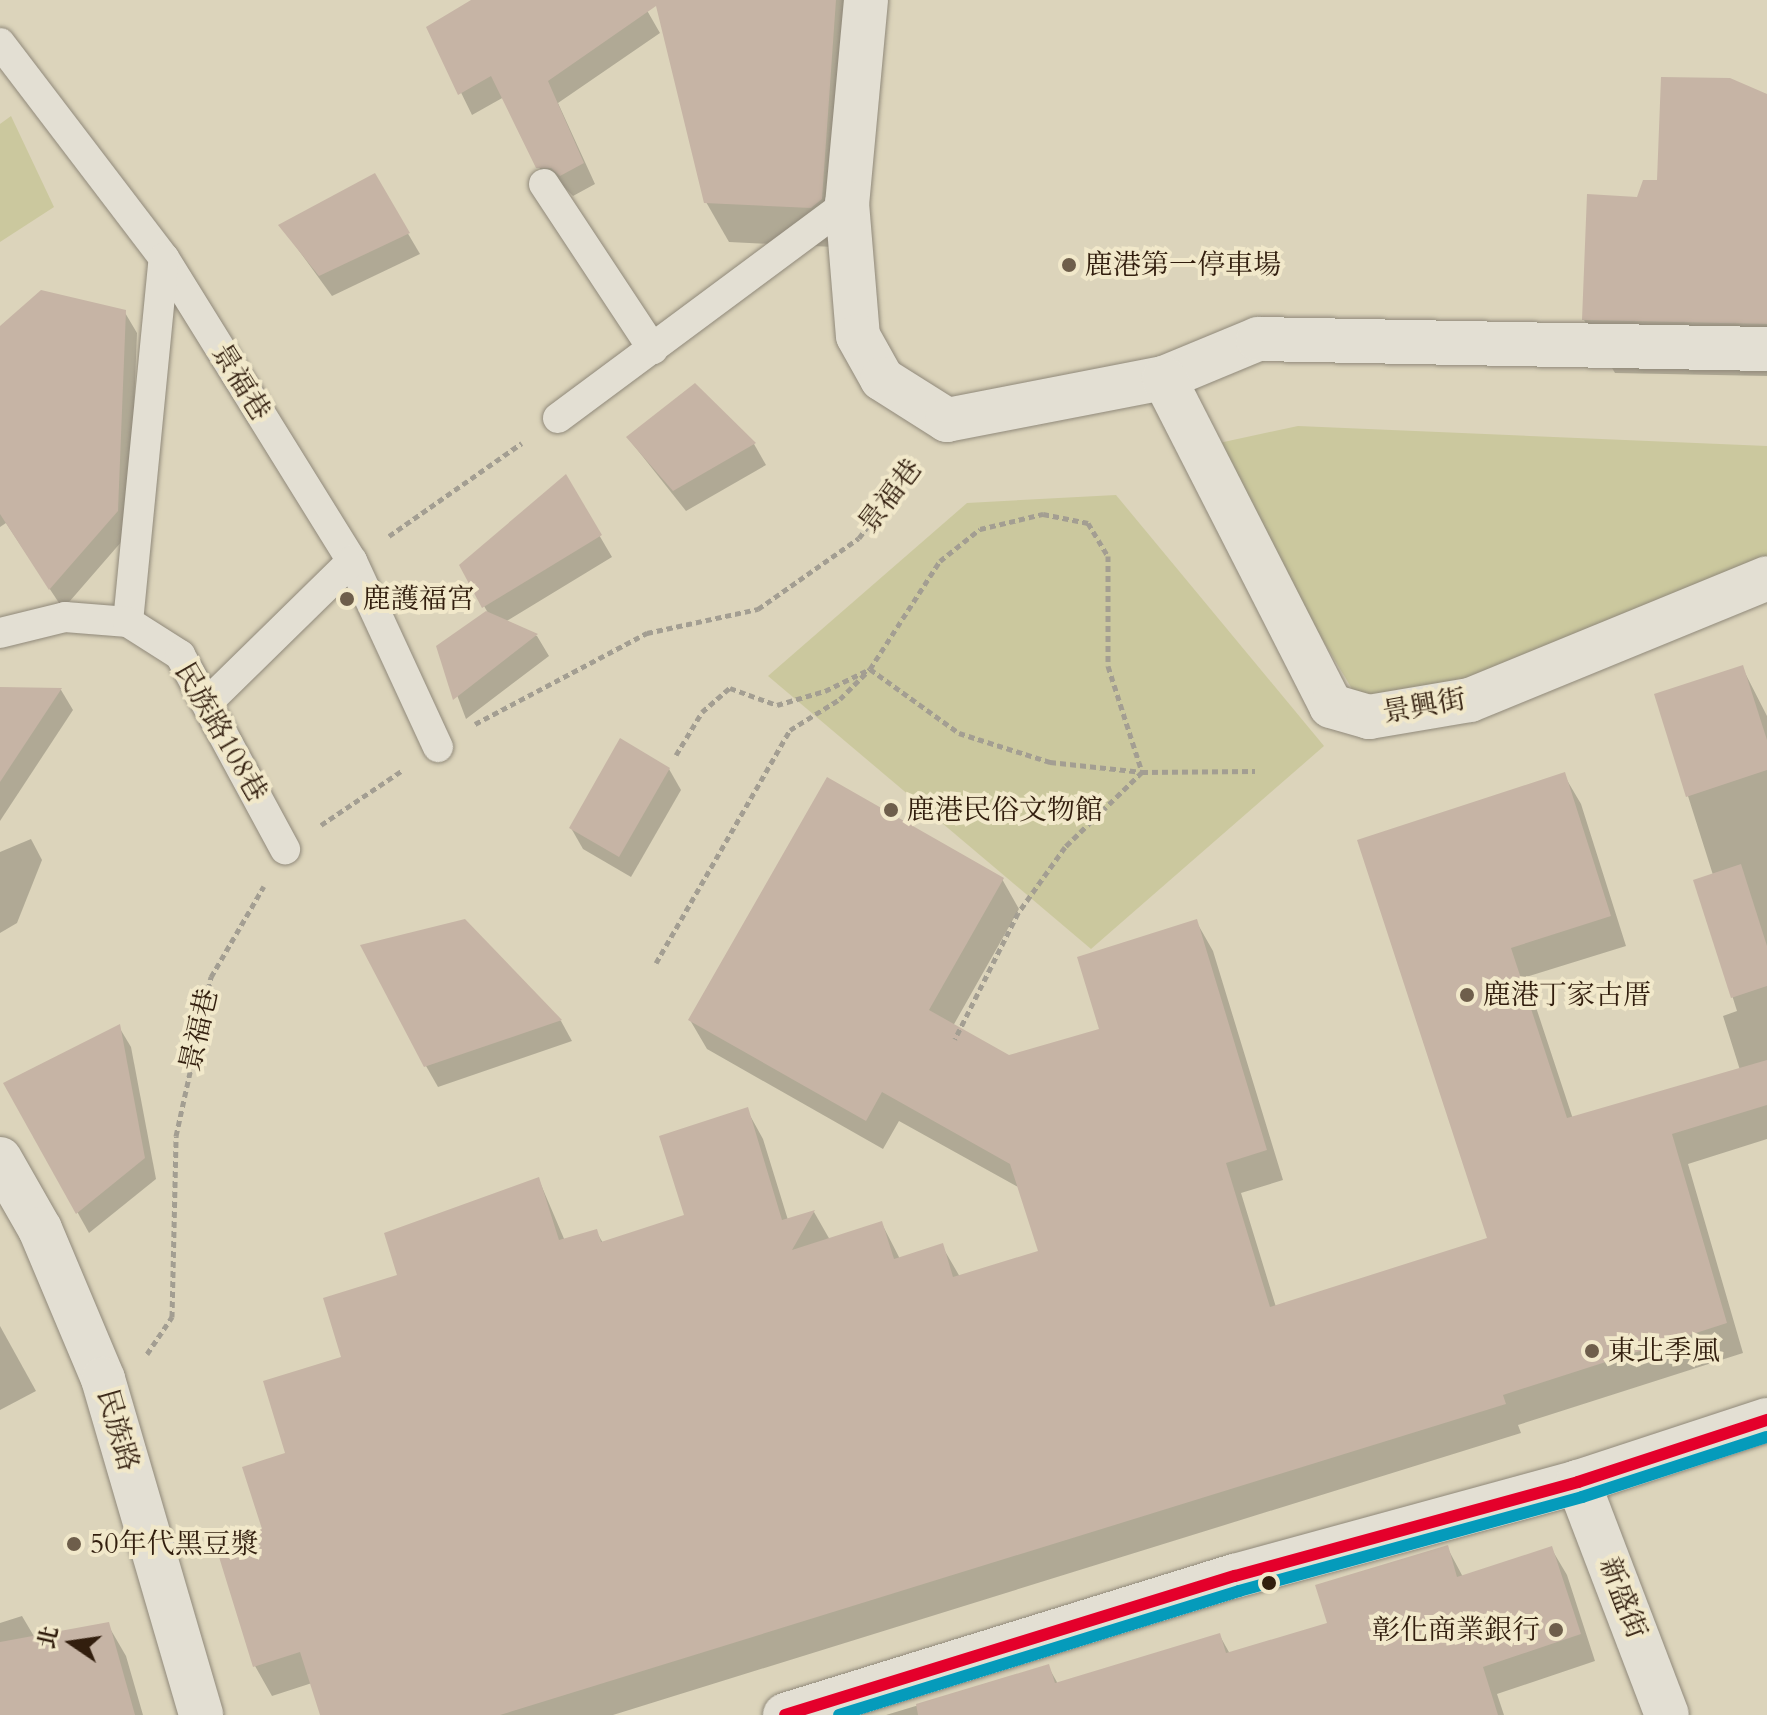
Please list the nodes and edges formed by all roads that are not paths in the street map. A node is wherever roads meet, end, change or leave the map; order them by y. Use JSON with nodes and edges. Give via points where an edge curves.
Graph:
{"nodes":[{"id":1,"x":866,"y":0,"type":"edge"},
{"id":2,"x":0,"y":43,"type":"edge"},
{"id":3,"x":544,"y":184,"type":"dead end"},
{"id":4,"x":847,"y":203,"type":"junction"},
{"id":5,"x":164,"y":258,"type":"junction"},
{"id":6,"x":653,"y":349,"type":"junction"},
{"id":7,"x":1767,"y":349,"type":"edge"},
{"id":8,"x":1164,"y":378,"type":"junction"},
{"id":9,"x":558,"y":418,"type":"road end"},
{"id":10,"x":352,"y":561,"type":"junction"},
{"id":11,"x":1767,"y":578,"type":"edge"},
{"id":12,"x":128,"y":622,"type":"junction"},
{"id":13,"x":0,"y":633,"type":"edge"},
{"id":14,"x":209,"y":701,"type":"junction"},
{"id":15,"x":438,"y":747,"type":"road end"},
{"id":16,"x":285,"y":849,"type":"road end"},
{"id":17,"x":0,"y":1159,"type":"edge"},
{"id":18,"x":1767,"y":1420,"type":"edge"},
{"id":19,"x":1578,"y":1482,"type":"junction"},
{"id":20,"x":201,"y":1715,"type":"edge"},
{"id":21,"x":785,"y":1715,"type":"edge"},
{"id":22,"x":1667,"y":1715,"type":"edge"}],
"edges":[{"from":1,"to":4,"type":"street"},
{"from":2,"to":5,"type":"lane","name":"景福巷"},
{"from":3,"to":6,"type":"lane"},
{"from":4,"to":6,"type":"lane"},
{"from":4,"to":8,"type":"street","via":[[858,336],[882,379],[947,420]]},
{"from":5,"to":10,"type":"lane","name":"景福巷"},
{"from":5,"to":12,"type":"lane"},
{"from":6,"to":9,"type":"lane"},
{"from":7,"to":8,"type":"street","via":[[1258,339]]},
{"from":8,"to":11,"type":"street","name":"景興街","via":[[1331,706],[1369,717],[1470,700]]},
{"from":10,"to":14,"type":"lane"},
{"from":10,"to":15,"type":"lane","name":"景福巷"},
{"from":12,"to":13,"type":"lane","name":"民族路108巷","via":[[65,617]]},
{"from":12,"to":14,"type":"lane","name":"民族路108巷","via":[[180,655]]},
{"from":14,"to":16,"type":"lane","name":"民族路108巷"},
{"from":17,"to":20,"type":"street","name":"民族路","via":[[40,1229],[103,1379]]},
{"from":18,"to":19,"type":"street"},
{"from":19,"to":21,"type":"street","via":[[1235,1576]]},
{"from":19,"to":22,"type":"street","name":"新盛街"}]}
